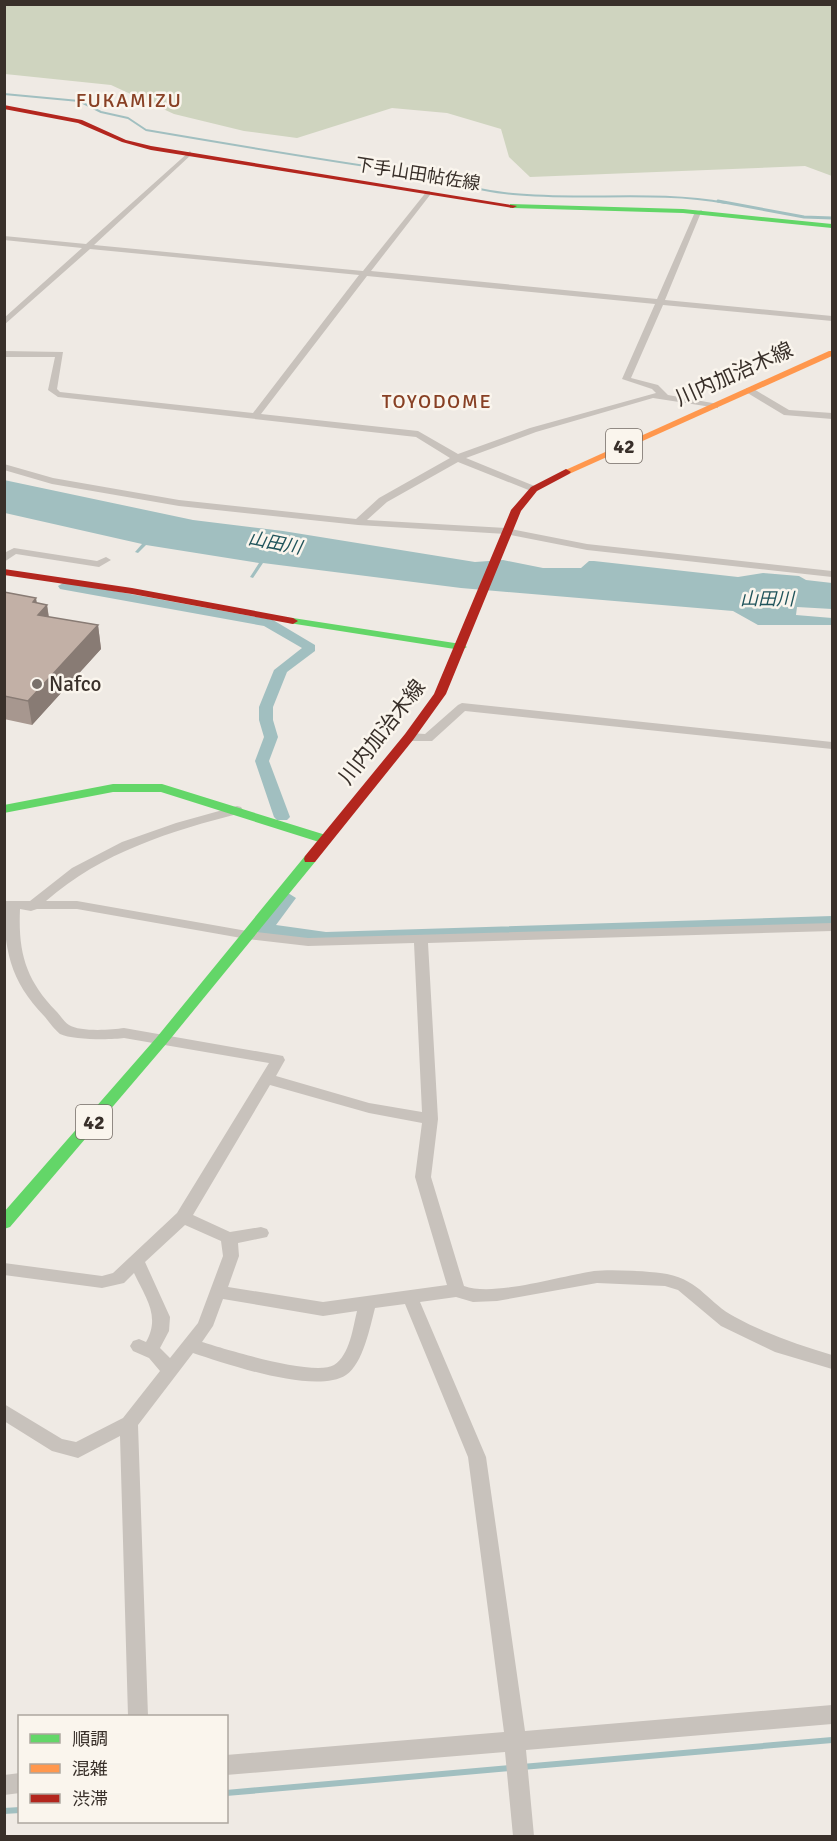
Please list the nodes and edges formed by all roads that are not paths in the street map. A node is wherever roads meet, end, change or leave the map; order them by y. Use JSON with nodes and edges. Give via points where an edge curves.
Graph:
{"nodes":[{"id":1,"x":4,"y":107,"type":"edge"},
{"id":2,"x":190,"y":153,"type":"junction"},
{"id":3,"x":427,"y":193,"type":"junction"},
{"id":4,"x":699,"y":212,"type":"junction"},
{"id":5,"x":832,"y":226,"type":"edge"},
{"id":6,"x":4,"y":238,"type":"edge"},
{"id":7,"x":89,"y":246,"type":"junction"},
{"id":8,"x":364,"y":273,"type":"junction"},
{"id":9,"x":661,"y":302,"type":"junction"},
{"id":10,"x":832,"y":319,"type":"edge"},
{"id":11,"x":4,"y":323,"type":"edge"},
{"id":12,"x":832,"y":352,"type":"edge"},
{"id":13,"x":4,"y":354,"type":"edge"},
{"id":14,"x":749,"y":390,"type":"junction"},
{"id":15,"x":664,"y":395,"type":"junction"},
{"id":16,"x":715,"y":406,"type":"junction"},
{"id":17,"x":255,"y":416,"type":"junction"},
{"id":18,"x":832,"y":416,"type":"edge"},
{"id":19,"x":457,"y":458,"type":"junction"},
{"id":20,"x":4,"y":468,"type":"edge"},
{"id":21,"x":534,"y":489,"type":"junction"},
{"id":22,"x":358,"y":522,"type":"junction"},
{"id":23,"x":506,"y":533,"type":"junction"},
{"id":24,"x":4,"y":559,"type":"edge"},
{"id":25,"x":106,"y":560,"type":"dead end"},
{"id":26,"x":4,"y":572,"type":"edge"},
{"id":27,"x":832,"y":574,"type":"edge"},
{"id":28,"x":461,"y":647,"type":"junction"},
{"id":29,"x":409,"y":737,"type":"junction"},
{"id":30,"x":832,"y":746,"type":"edge"},
{"id":31,"x":4,"y":809,"type":"edge"},
{"id":32,"x":237,"y":810,"type":"junction"},
{"id":33,"x":324,"y":839,"type":"junction"},
{"id":34,"x":9,"y":906,"type":"edge"},
{"id":35,"x":31,"y":907,"type":"junction"},
{"id":36,"x":832,"y":927,"type":"edge"},
{"id":37,"x":247,"y":935,"type":"junction"},
{"id":38,"x":421,"y":941,"type":"junction"},
{"id":39,"x":162,"y":1040,"type":"junction"},
{"id":40,"x":268,"y":1079,"type":"junction"},
{"id":41,"x":430,"y":1119,"type":"junction"},
{"id":42,"x":183,"y":1217,"type":"junction"},
{"id":43,"x":4,"y":1223,"type":"edge"},
{"id":44,"x":261,"y":1233,"type":"dead end"},
{"id":45,"x":229,"y":1238,"type":"junction"},
{"id":46,"x":136,"y":1262,"type":"junction"},
{"id":47,"x":4,"y":1269,"type":"edge"},
{"id":48,"x":457,"y":1290,"type":"junction"},
{"id":49,"x":219,"y":1292,"type":"junction"},
{"id":50,"x":410,"y":1297,"type":"junction"},
{"id":51,"x":368,"y":1303,"type":"junction"},
{"id":52,"x":192,"y":1346,"type":"junction"},
{"id":53,"x":832,"y":1362,"type":"edge"},
{"id":54,"x":171,"y":1371,"type":"junction"},
{"id":55,"x":4,"y":1411,"type":"edge"},
{"id":56,"x":129,"y":1423,"type":"junction"},
{"id":57,"x":138,"y":1715,"type":"edge"},
{"id":58,"x":832,"y":1715,"type":"edge"},
{"id":59,"x":515,"y":1749,"type":"junction"},
{"id":60,"x":228,"y":1765,"type":"edge"},
{"id":61,"x":524,"y":1836,"type":"edge"}],
"edges":[{"from":1,"to":2,"type":"main road","name":"下手山田帖佐線","via":[[80,121],[124,141]]},
{"from":2,"to":3,"type":"main road","name":"下手山田帖佐線"},
{"from":2,"to":7,"type":"street"},
{"from":3,"to":4,"type":"main road","name":"下手山田帖佐線","via":[[521,207]]},
{"from":3,"to":8,"type":"street"},
{"from":4,"to":5,"type":"main road","name":"下手山田帖佐線"},
{"from":4,"to":9,"type":"street"},
{"from":6,"to":7,"type":"street"},
{"from":7,"to":8,"type":"street"},
{"from":7,"to":11,"type":"street","via":[[18,305]]},
{"from":8,"to":9,"type":"street"},
{"from":8,"to":17,"type":"street"},
{"from":9,"to":10,"type":"street"},
{"from":9,"to":15,"type":"street","via":[[626,379],[655,387]]},
{"from":12,"to":14,"type":"main road","name":"川内加治木線","number":"42"},
{"from":13,"to":17,"type":"street","via":[[60,354],[52,390],[58,394]]},
{"from":14,"to":16,"type":"main road","name":"川内加治木線","number":"42"},
{"from":14,"to":18,"type":"street","via":[[787,413]]},
{"from":15,"to":16,"type":"street"},
{"from":15,"to":19,"type":"street","via":[[643,397],[533,430]]},
{"from":16,"to":21,"type":"main road","name":"川内加治木線","number":"42"},
{"from":17,"to":19,"type":"street","via":[[418,434]]},
{"from":19,"to":21,"type":"street"},
{"from":19,"to":22,"type":"street","via":[[383,500]]},
{"from":20,"to":22,"type":"street","via":[[52,481],[179,503]]},
{"from":21,"to":23,"type":"main road","name":"川内加治木線","number":"42","via":[[516,510]]},
{"from":22,"to":23,"type":"street"},
{"from":23,"to":27,"type":"street","via":[[587,547]]},
{"from":23,"to":28,"type":"main road","name":"川内加治木線","number":"42"},
{"from":24,"to":25,"type":"street","via":[[14,551],[99,564]]},
{"from":26,"to":28,"type":"main road"},
{"from":28,"to":29,"type":"main road","name":"川内加治木線","number":"42","via":[[440,694]]},
{"from":29,"to":30,"type":"street","via":[[428,738],[462,707]]},
{"from":29,"to":33,"type":"main road","name":"川内加治木線","number":"42"},
{"from":31,"to":32,"type":"main road","via":[[142,786],[171,790]]},
{"from":32,"to":33,"type":"main road"},
{"from":32,"to":35,"type":"street","via":[[160,830],[106,855],[56,883]]},
{"from":33,"to":37,"type":"main road","name":"川内加治木線","number":"42"},
{"from":34,"to":35,"type":"street"},
{"from":34,"to":39,"type":"street","via":[[26,986],[65,1030],[107,1036],[124,1033]]},
{"from":35,"to":37,"type":"street","via":[[77,905]]},
{"from":36,"to":38,"type":"street"},
{"from":37,"to":38,"type":"street","via":[[308,942]]},
{"from":37,"to":39,"type":"main road","name":"川内加治木線","number":"42"},
{"from":38,"to":41,"type":"street"},
{"from":39,"to":40,"type":"street","via":[[279,1060]]},
{"from":39,"to":43,"type":"main road","name":"川内加治木線","number":"42"},
{"from":40,"to":41,"type":"street","via":[[369,1108]]},
{"from":40,"to":42,"type":"street"},
{"from":41,"to":48,"type":"street","via":[[423,1177]]},
{"from":42,"to":45,"type":"street"},
{"from":42,"to":46,"type":"street"},
{"from":44,"to":45,"type":"street"},
{"from":45,"to":49,"type":"street","via":[[231,1256]]},
{"from":46,"to":47,"type":"street","via":[[118,1278],[102,1282]]},
{"from":46,"to":54,"type":"street","via":[[162,1317],[161,1331],[144,1348],[156,1353]]},
{"from":48,"to":50,"type":"street"},
{"from":48,"to":53,"type":"street","via":[[473,1296],[497,1295],[597,1277],[665,1280],[683,1285],[727,1321],[781,1347]]},
{"from":49,"to":51,"type":"street","via":[[323,1309]]},
{"from":49,"to":52,"type":"street"},
{"from":50,"to":51,"type":"street"},
{"from":50,"to":59,"type":"street","via":[[477,1457]]},
{"from":51,"to":52,"type":"street","via":[[349,1361],[338,1372],[326,1375],[264,1367]]},
{"from":52,"to":54,"type":"street"},
{"from":54,"to":56,"type":"street"},
{"from":55,"to":56,"type":"street","via":[[58,1446],[78,1450]]},
{"from":56,"to":57,"type":"street"},
{"from":58,"to":59,"type":"street"},
{"from":59,"to":60,"type":"street"},
{"from":59,"to":61,"type":"street"}]}
